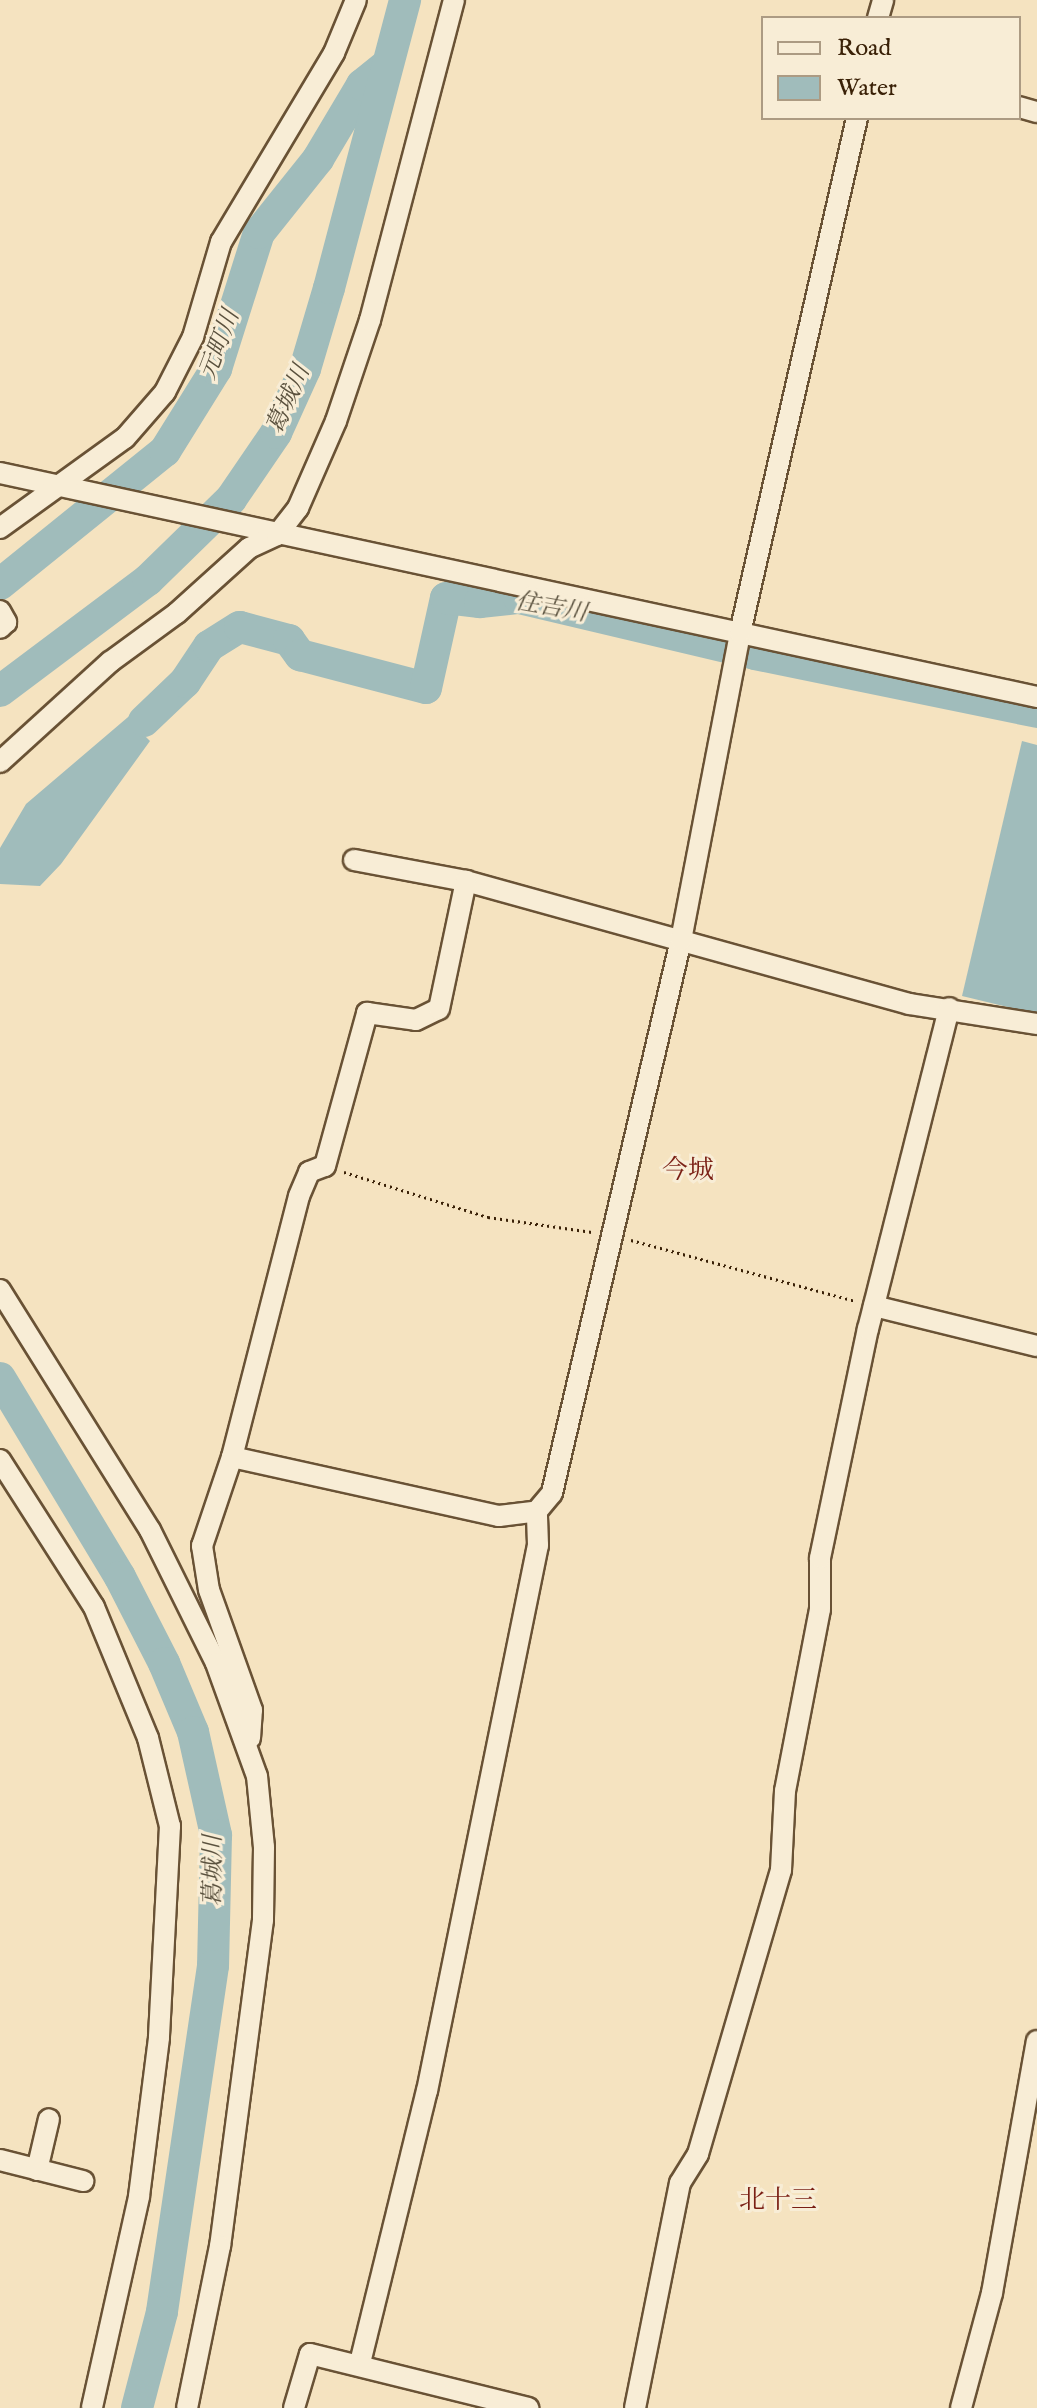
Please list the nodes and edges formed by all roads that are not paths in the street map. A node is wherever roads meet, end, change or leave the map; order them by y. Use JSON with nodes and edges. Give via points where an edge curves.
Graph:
{"nodes":[{"id":1,"x":356,"y":0,"type":"edge"},
{"id":2,"x":454,"y":0,"type":"edge"},
{"id":3,"x":857,"y":120,"type":"edge"},
{"id":4,"x":0,"y":473,"type":"edge"},
{"id":5,"x":63,"y":488,"type":"junction"},
{"id":6,"x":0,"y":528,"type":"edge"},
{"id":7,"x":267,"y":532,"type":"junction"},
{"id":8,"x":0,"y":611,"type":"edge"},
{"id":9,"x":0,"y":628,"type":"edge"},
{"id":10,"x":738,"y":643,"type":"junction"},
{"id":11,"x":1037,"y":697,"type":"edge"},
{"id":12,"x":0,"y":762,"type":"edge"},
{"id":13,"x":354,"y":860,"type":"dead end"},
{"id":14,"x":466,"y":881,"type":"junction"},
{"id":15,"x":681,"y":940,"type":"junction"},
{"id":16,"x":949,"y":1008,"type":"junction"},
{"id":17,"x":1037,"y":1024,"type":"edge"},
{"id":18,"x":0,"y":1290,"type":"edge"},
{"id":19,"x":874,"y":1306,"type":"junction"},
{"id":20,"x":1037,"y":1346,"type":"edge"},
{"id":21,"x":232,"y":1457,"type":"junction"},
{"id":22,"x":0,"y":1460,"type":"edge"},
{"id":23,"x":537,"y":1511,"type":"junction"},
{"id":24,"x":249,"y":1746,"type":"junction"},
{"id":25,"x":1037,"y":2041,"type":"edge"},
{"id":26,"x":49,"y":2119,"type":"dead end"},
{"id":27,"x":0,"y":2160,"type":"edge"},
{"id":28,"x":37,"y":2170,"type":"junction"},
{"id":29,"x":83,"y":2181,"type":"dead end"},
{"id":30,"x":360,"y":2363,"type":"junction"},
{"id":31,"x":92,"y":2408,"type":"edge"},
{"id":32,"x":187,"y":2408,"type":"edge"},
{"id":33,"x":294,"y":2408,"type":"edge"},
{"id":34,"x":528,"y":2408,"type":"edge"},
{"id":35,"x":635,"y":2408,"type":"edge"},
{"id":36,"x":961,"y":2408,"type":"edge"}],
"edges":[{"from":1,"to":5,"type":"street","via":[[334,53],[221,242],[193,337],[165,392],[125,438]]},
{"from":2,"to":7,"type":"street","via":[[370,320],[336,421],[298,508]]},
{"from":3,"to":10,"type":"street"},
{"from":4,"to":5,"type":"street"},
{"from":5,"to":6,"type":"street"},
{"from":5,"to":7,"type":"street"},
{"from":7,"to":10,"type":"street"},
{"from":7,"to":12,"type":"street"},
{"from":8,"to":9,"type":"street","via":[[6,622]]},
{"from":10,"to":11,"type":"street"},
{"from":10,"to":15,"type":"street"},
{"from":13,"to":14,"type":"street"},
{"from":14,"to":15,"type":"street"},
{"from":14,"to":21,"type":"street","via":[[439,1009],[416,1020],[367,1013],[325,1166],[309,1172],[299,1196]]},
{"from":15,"to":16,"type":"street","via":[[812,980]]},
{"from":15,"to":23,"type":"street","via":[[552,1493]]},
{"from":16,"to":17,"type":"street"},
{"from":16,"to":19,"type":"street"},
{"from":18,"to":24,"type":"street","via":[[150,1530],[201,1629]]},
{"from":19,"to":20,"type":"street"},
{"from":19,"to":35,"type":"street","via":[[820,1558],[820,1609],[785,1791],[781,1870],[698,2154],[680,2183]]},
{"from":21,"to":23,"type":"street","via":[[499,1516]]},
{"from":21,"to":24,"type":"street","via":[[202,1546],[209,1590],[252,1710]]},
{"from":22,"to":31,"type":"street","via":[[94,1607],[148,1738],[170,1826],[159,2038],[139,2197]]},
{"from":23,"to":30,"type":"street","via":[[538,1545],[427,2091]]},
{"from":24,"to":32,"type":"street","via":[[264,1847],[263,1920],[220,2246]]},
{"from":25,"to":36,"type":"street","via":[[992,2293]]},
{"from":26,"to":28,"type":"street"},
{"from":27,"to":28,"type":"street"},
{"from":28,"to":29,"type":"street"},
{"from":30,"to":33,"type":"street","via":[[310,2354]]},
{"from":30,"to":34,"type":"street"}]}
